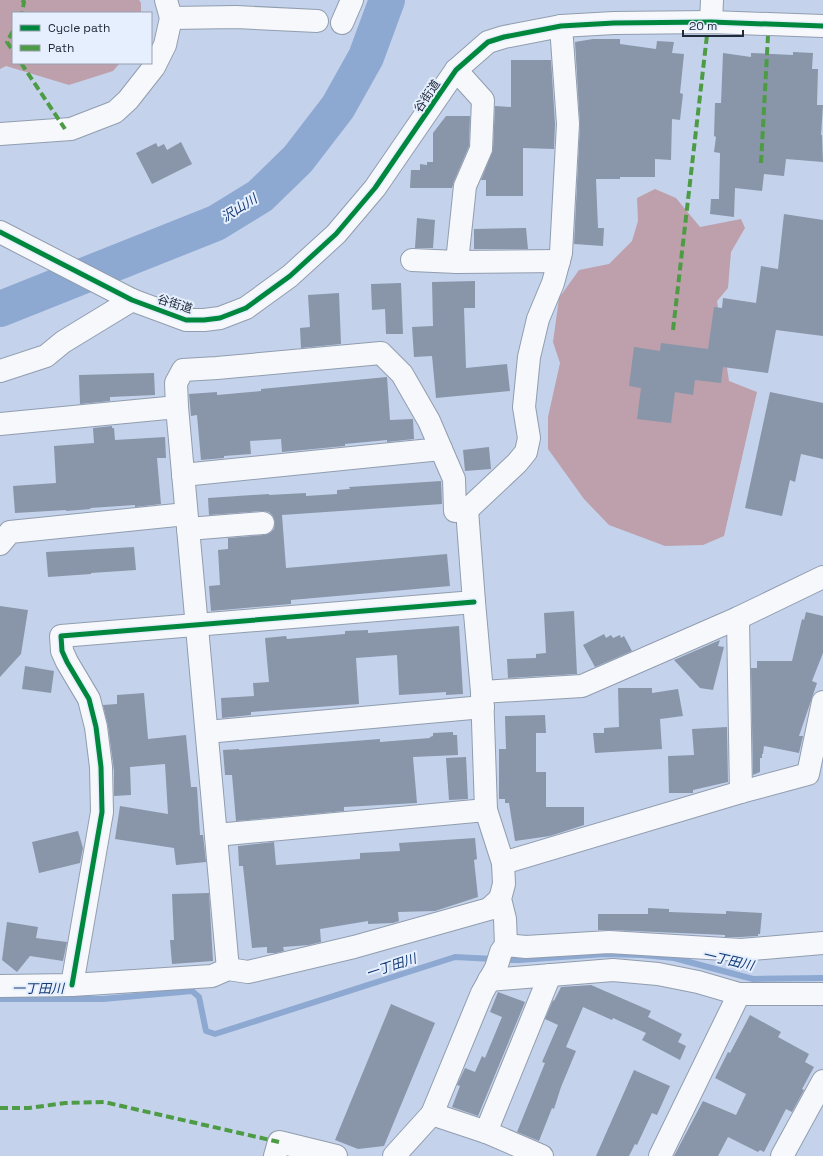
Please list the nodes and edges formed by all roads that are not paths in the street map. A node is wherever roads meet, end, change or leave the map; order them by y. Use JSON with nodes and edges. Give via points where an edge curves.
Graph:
{"nodes":[{"id":1,"x":352,"y":0,"type":"edge"},
{"id":2,"x":712,"y":0,"type":"edge"},
{"id":3,"x":169,"y":9,"type":"edge"},
{"id":4,"x":317,"y":21,"type":"dead end"},
{"id":5,"x":711,"y":22,"type":"junction"},
{"id":6,"x":342,"y":23,"type":"dead end"},
{"id":7,"x":560,"y":26,"type":"junction"},
{"id":8,"x":823,"y":26,"type":"edge"},
{"id":9,"x":456,"y":70,"type":"junction"},
{"id":10,"x":0,"y":134,"type":"edge"},
{"id":11,"x":0,"y":232,"type":"edge"},
{"id":12,"x":412,"y":260,"type":"dead end"},
{"id":13,"x":558,"y":261,"type":"junction"},
{"id":14,"x":457,"y":262,"type":"junction"},
{"id":15,"x":126,"y":296,"type":"junction"},
{"id":16,"x":0,"y":371,"type":"edge"},
{"id":17,"x":177,"y":407,"type":"junction"},
{"id":18,"x":0,"y":424,"type":"edge"},
{"id":19,"x":442,"y":450,"type":"junction"},
{"id":20,"x":183,"y":475,"type":"junction"},
{"id":21,"x":467,"y":510,"type":"junction"},
{"id":22,"x":187,"y":521,"type":"junction"},
{"id":23,"x":263,"y":523,"type":"dead end"},
{"id":24,"x":0,"y":544,"type":"edge"},
{"id":25,"x":823,"y":577,"type":"edge"},
{"id":26,"x":474,"y":602,"type":"junction"},
{"id":27,"x":738,"y":618,"type":"junction"},
{"id":28,"x":196,"y":624,"type":"junction"},
{"id":29,"x":482,"y":700,"type":"junction"},
{"id":30,"x":823,"y":702,"type":"edge"},
{"id":31,"x":207,"y":732,"type":"junction"},
{"id":32,"x":741,"y":792,"type":"junction"},
{"id":33,"x":486,"y":810,"type":"junction"},
{"id":34,"x":216,"y":835,"type":"junction"},
{"id":35,"x":503,"y":863,"type":"junction"},
{"id":36,"x":500,"y":899,"type":"junction"},
{"id":37,"x":823,"y":943,"type":"edge"},
{"id":38,"x":498,"y":961,"type":"junction"},
{"id":39,"x":228,"y":969,"type":"junction"},
{"id":40,"x":550,"y":976,"type":"junction"},
{"id":41,"x":72,"y":985,"type":"junction"},
{"id":42,"x":0,"y":986,"type":"edge"},
{"id":43,"x":740,"y":994,"type":"junction"},
{"id":44,"x":823,"y":994,"type":"edge"},
{"id":45,"x":823,"y":1081,"type":"edge"},
{"id":46,"x":432,"y":1114,"type":"junction"},
{"id":47,"x":486,"y":1132,"type":"junction"},
{"id":48,"x":275,"y":1156,"type":"edge"},
{"id":49,"x":336,"y":1156,"type":"edge"},
{"id":50,"x":394,"y":1156,"type":"edge"},
{"id":51,"x":542,"y":1156,"type":"edge"},
{"id":52,"x":660,"y":1156,"type":"edge"},
{"id":53,"x":782,"y":1156,"type":"edge"}],
"edges":[{"from":1,"to":6,"type":"street"},
{"from":2,"to":5,"type":"street"},
{"from":3,"to":4,"type":"street","via":[[236,17]]},
{"from":3,"to":10,"type":"street","via":[[165,45],[154,67],[115,112],[71,129]]},
{"from":5,"to":7,"type":"street","name":"谷街道","via":[[614,22]]},
{"from":5,"to":8,"type":"street","name":"谷街道"},
{"from":7,"to":9,"type":"street","name":"谷街道","via":[[488,42]]},
{"from":7,"to":13,"type":"street","via":[[568,124],[561,253]]},
{"from":9,"to":14,"type":"street","via":[[483,100],[481,149],[465,186]]},
{"from":9,"to":15,"type":"street","name":"谷街道","via":[[375,188],[336,234],[290,276],[246,308],[220,318],[186,320]]},
{"from":11,"to":15,"type":"street","name":"谷街道"},
{"from":12,"to":14,"type":"street"},
{"from":13,"to":14,"type":"street"},
{"from":13,"to":21,"type":"street","via":[[553,283],[538,319],[529,357],[524,407],[529,438],[526,452]]},
{"from":15,"to":16,"type":"street","via":[[46,356]]},
{"from":17,"to":18,"type":"street"},
{"from":17,"to":19,"type":"street","via":[[176,383],[183,370],[381,353],[402,374],[430,420]]},
{"from":17,"to":20,"type":"street"},
{"from":19,"to":20,"type":"street"},
{"from":19,"to":21,"type":"street","via":[[454,479],[455,511]]},
{"from":20,"to":22,"type":"street"},
{"from":21,"to":26,"type":"street"},
{"from":22,"to":23,"type":"street"},
{"from":22,"to":24,"type":"street","via":[[10,532]]},
{"from":22,"to":28,"type":"street"},
{"from":25,"to":27,"type":"street"},
{"from":26,"to":28,"type":"street"},
{"from":26,"to":29,"type":"street"},
{"from":27,"to":29,"type":"street","via":[[582,686]]},
{"from":27,"to":32,"type":"street"},
{"from":28,"to":31,"type":"street"},
{"from":28,"to":41,"type":"street","via":[[61,636],[62,651],[89,699],[96,727],[101,767],[102,812]]},
{"from":29,"to":31,"type":"street"},
{"from":29,"to":33,"type":"street"},
{"from":30,"to":32,"type":"street","via":[[808,774]]},
{"from":31,"to":34,"type":"street"},
{"from":32,"to":35,"type":"street"},
{"from":33,"to":34,"type":"street"},
{"from":33,"to":35,"type":"street"},
{"from":34,"to":39,"type":"street"},
{"from":35,"to":36,"type":"street","via":[[504,884]]},
{"from":36,"to":38,"type":"street","via":[[505,919]]},
{"from":36,"to":39,"type":"street","via":[[489,909],[354,947],[248,972]]},
{"from":37,"to":38,"type":"street","via":[[740,950],[609,942],[526,947]]},
{"from":38,"to":40,"type":"street"},
{"from":38,"to":46,"type":"street","via":[[482,993]]},
{"from":39,"to":41,"type":"street","via":[[212,976]]},
{"from":40,"to":43,"type":"street","via":[[613,970],[658,974]]},
{"from":40,"to":47,"type":"street"},
{"from":41,"to":42,"type":"street"},
{"from":43,"to":44,"type":"street"},
{"from":43,"to":52,"type":"street"},
{"from":45,"to":53,"type":"street"},
{"from":46,"to":47,"type":"street"},
{"from":46,"to":50,"type":"street"},
{"from":47,"to":51,"type":"street"},
{"from":48,"to":49,"type":"street","via":[[279,1142]]}]}
